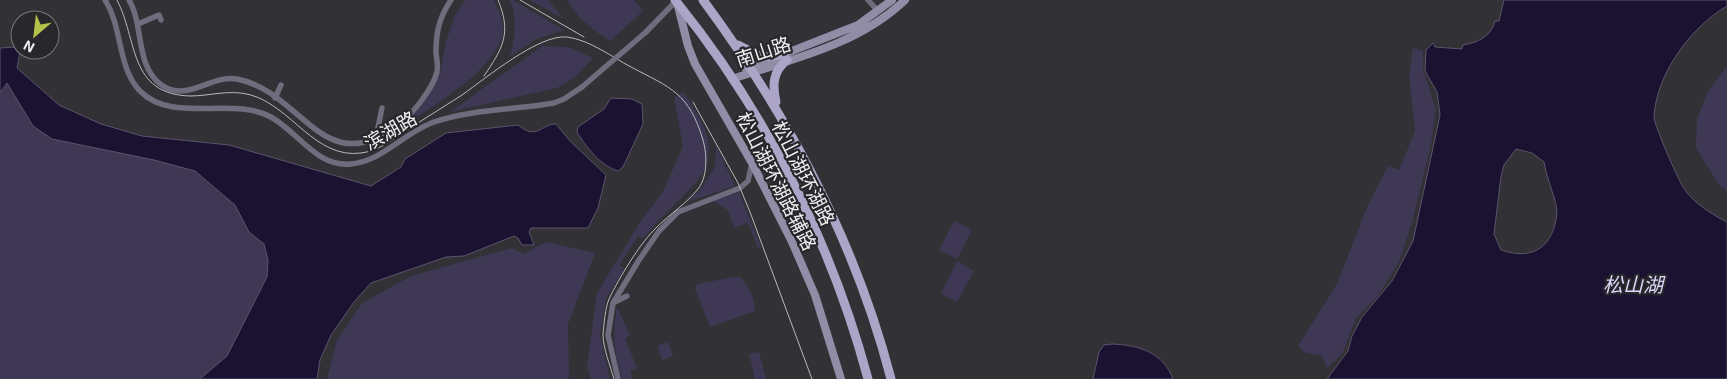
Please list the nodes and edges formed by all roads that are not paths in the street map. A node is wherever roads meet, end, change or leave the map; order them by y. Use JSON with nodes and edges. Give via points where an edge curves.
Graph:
{"nodes":[{"id":1,"x":106,"y":0,"type":"edge"},
{"id":2,"x":129,"y":0,"type":"edge"},
{"id":3,"x":451,"y":0,"type":"edge"},
{"id":4,"x":703,"y":0,"type":"edge"},
{"id":5,"x":868,"y":0,"type":"edge"},
{"id":6,"x":892,"y":0,"type":"edge"},
{"id":7,"x":905,"y":0,"type":"edge"},
{"id":8,"x":676,"y":1,"type":"edge"},
{"id":9,"x":878,"y":11,"type":"junction"},
{"id":10,"x":162,"y":16,"type":"dead end"},
{"id":11,"x":138,"y":24,"type":"junction"},
{"id":12,"x":732,"y":40,"type":"junction"},
{"id":13,"x":783,"y":58,"type":"junction"},
{"id":14,"x":752,"y":69,"type":"junction"},
{"id":15,"x":732,"y":79,"type":"junction"},
{"id":16,"x":281,"y":85,"type":"dead end"},
{"id":17,"x":274,"y":98,"type":"junction"},
{"id":18,"x":382,"y":108,"type":"dead end"},
{"id":19,"x":779,"y":112,"type":"junction"},
{"id":20,"x":376,"y":137,"type":"junction"},
{"id":21,"x":752,"y":163,"type":"junction"},
{"id":22,"x":627,"y":296,"type":"dead end"},
{"id":23,"x":613,"y":303,"type":"junction"},
{"id":24,"x":618,"y":379,"type":"edge"},
{"id":25,"x":841,"y":379,"type":"edge"},
{"id":26,"x":868,"y":379,"type":"edge"},
{"id":27,"x":891,"y":379,"type":"edge"}],
"edges":[{"from":1,"to":8,"type":"street","name":"滨湖路","bridge":true,"via":[[114,17],[130,76],[146,96],[169,106],[247,108],[262,113],[284,126],[320,156],[347,164],[366,162],[416,129],[435,122],[564,99],[646,32]]},
{"from":2,"to":11,"type":"street"},
{"from":3,"to":20,"type":"street","via":[[438,20],[437,72],[420,103],[402,122]]},
{"from":4,"to":12,"type":"main road","name":"松山湖环湖路"},
{"from":5,"to":9,"type":"street"},
{"from":6,"to":9,"type":"main road","name":"南山路"},
{"from":7,"to":13,"type":"main road","name":"南山路","via":[[862,33],[844,42]]},
{"from":8,"to":15,"type":"main road","name":"松山湖环湖路"},
{"from":8,"to":21,"type":"main road","name":"松山湖环湖路辅路","via":[[691,55]]},
{"from":9,"to":13,"type":"main road","name":"南山路","via":[[840,34]]},
{"from":10,"to":11,"type":"street"},
{"from":11,"to":17,"type":"street","via":[[143,55],[149,71],[160,84],[173,90],[191,90],[235,79]]},
{"from":12,"to":13,"type":"main road","via":[[757,56]]},
{"from":12,"to":14,"type":"main road","name":"松山湖环湖路"},
{"from":13,"to":14,"type":"main road","name":"南山路"},
{"from":13,"to":19,"type":"main road","via":[[774,80]]},
{"from":14,"to":15,"type":"main road","name":"南山路"},
{"from":14,"to":19,"type":"main road","name":"松山湖环湖路"},
{"from":15,"to":26,"type":"main road","name":"松山湖环湖路","via":[[780,158],[821,243],[840,288]]},
{"from":16,"to":17,"type":"street"},
{"from":17,"to":20,"type":"street","via":[[333,142],[355,144]]},
{"from":18,"to":20,"type":"street"},
{"from":19,"to":27,"type":"main road","name":"松山湖环湖路","via":[[828,205],[857,269]]},
{"from":21,"to":23,"type":"street","via":[[748,181],[740,188],[678,212],[659,231]]},
{"from":21,"to":25,"type":"main road","name":"松山湖环湖路辅路","via":[[815,295]]},
{"from":22,"to":23,"type":"street"},
{"from":23,"to":24,"type":"street","via":[[608,335]]}]}
